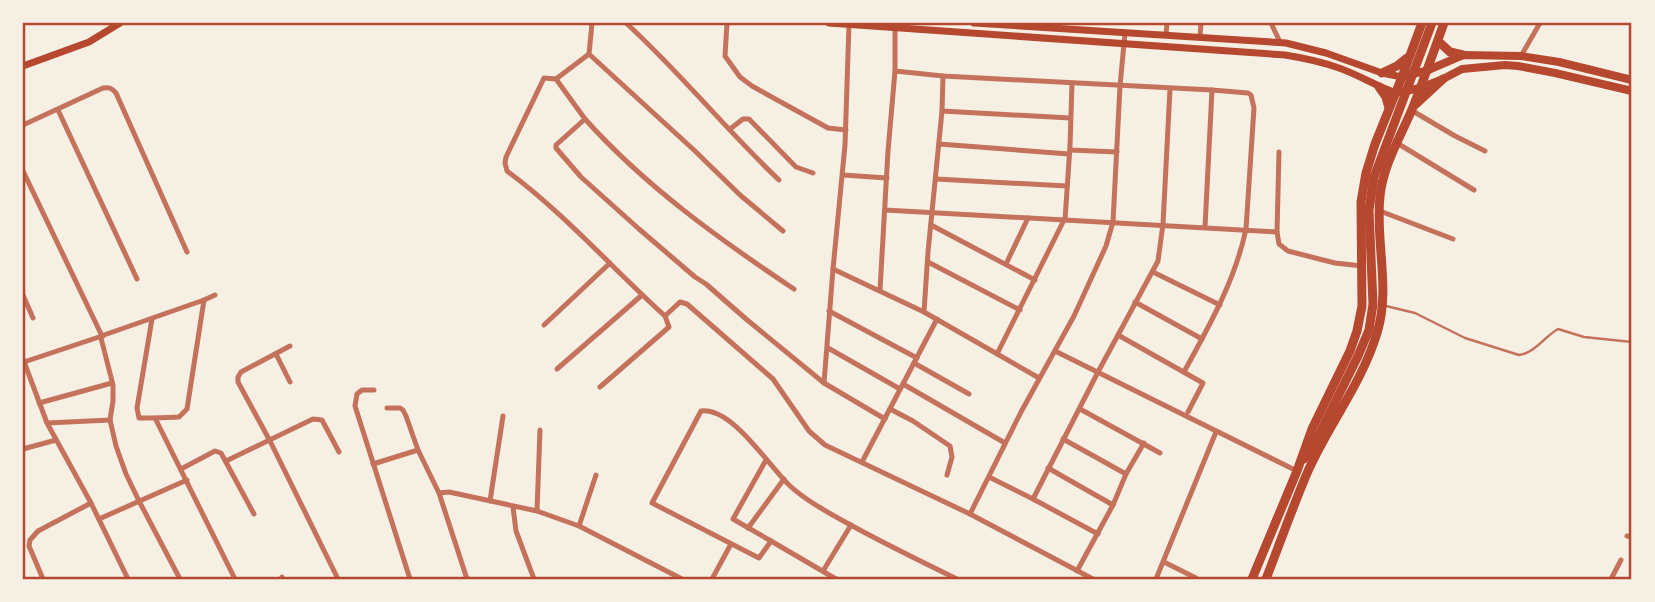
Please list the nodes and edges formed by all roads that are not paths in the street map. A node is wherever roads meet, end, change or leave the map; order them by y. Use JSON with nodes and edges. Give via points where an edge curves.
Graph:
{"nodes":[{"id":1,"x":120,"y":23,"type":"edge"},
{"id":2,"x":592,"y":23,"type":"edge"},
{"id":3,"x":626,"y":23,"type":"edge"},
{"id":4,"x":727,"y":23,"type":"edge"},
{"id":5,"x":829,"y":23,"type":"edge"},
{"id":6,"x":974,"y":23,"type":"edge"},
{"id":7,"x":986,"y":23,"type":"edge"},
{"id":8,"x":1167,"y":23,"type":"edge"},
{"id":9,"x":1201,"y":23,"type":"edge"},
{"id":10,"x":1270,"y":23,"type":"edge"},
{"id":11,"x":1422,"y":23,"type":"edge"},
{"id":12,"x":1432,"y":23,"type":"edge"},
{"id":13,"x":1444,"y":23,"type":"edge"},
{"id":14,"x":1540,"y":23,"type":"edge"},
{"id":15,"x":849,"y":24,"type":"junction"},
{"id":16,"x":1009,"y":24,"type":"edge"},
{"id":17,"x":895,"y":25,"type":"edge"},
{"id":18,"x":1092,"y":27,"type":"edge"},
{"id":19,"x":1125,"y":33,"type":"junction"},
{"id":20,"x":995,"y":34,"type":"junction"},
{"id":21,"x":1166,"y":35,"type":"junction"},
{"id":22,"x":1200,"y":37,"type":"junction"},
{"id":23,"x":1438,"y":41,"type":"junction"},
{"id":24,"x":1124,"y":43,"type":"junction"},
{"id":25,"x":1280,"y":43,"type":"junction"},
{"id":26,"x":589,"y":54,"type":"junction"},
{"id":27,"x":1463,"y":55,"type":"junction"},
{"id":28,"x":1521,"y":55,"type":"junction"},
{"id":29,"x":1409,"y":56,"type":"junction"},
{"id":30,"x":23,"y":66,"type":"edge"},
{"id":31,"x":895,"y":71,"type":"junction"},
{"id":32,"x":1426,"y":71,"type":"junction"},
{"id":33,"x":1382,"y":73,"type":"junction"},
{"id":34,"x":943,"y":76,"type":"junction"},
{"id":35,"x":1402,"y":77,"type":"junction"},
{"id":36,"x":556,"y":79,"type":"junction"},
{"id":37,"x":1443,"y":79,"type":"junction"},
{"id":38,"x":1632,"y":80,"type":"edge"},
{"id":39,"x":1072,"y":83,"type":"junction"},
{"id":40,"x":1120,"y":86,"type":"junction"},
{"id":41,"x":1379,"y":87,"type":"junction"},
{"id":42,"x":1420,"y":88,"type":"junction"},
{"id":43,"x":1170,"y":89,"type":"junction"},
{"id":44,"x":1212,"y":90,"type":"junction"},
{"id":45,"x":1632,"y":91,"type":"edge"},
{"id":46,"x":1396,"y":93,"type":"junction"},
{"id":47,"x":1389,"y":109,"type":"junction"},
{"id":48,"x":1412,"y":109,"type":"junction"},
{"id":49,"x":58,"y":110,"type":"junction"},
{"id":50,"x":942,"y":111,"type":"junction"},
{"id":51,"x":1070,"y":118,"type":"junction"},
{"id":52,"x":585,"y":119,"type":"junction"},
{"id":53,"x":23,"y":125,"type":"edge"},
{"id":54,"x":730,"y":129,"type":"junction"},
{"id":55,"x":846,"y":130,"type":"junction"},
{"id":56,"x":1396,"y":143,"type":"junction"},
{"id":57,"x":939,"y":144,"type":"junction"},
{"id":58,"x":1485,"y":151,"type":"dead end"},
{"id":59,"x":1070,"y":152,"type":"junction"},
{"id":60,"x":1117,"y":152,"type":"junction"},
{"id":61,"x":1279,"y":152,"type":"dead end"},
{"id":62,"x":23,"y":171,"type":"edge"},
{"id":63,"x":813,"y":173,"type":"dead end"},
{"id":64,"x":843,"y":175,"type":"junction"},
{"id":65,"x":887,"y":178,"type":"junction"},
{"id":66,"x":936,"y":179,"type":"junction"},
{"id":67,"x":779,"y":180,"type":"dead end"},
{"id":68,"x":1067,"y":186,"type":"junction"},
{"id":69,"x":1474,"y":190,"type":"dead end"},
{"id":70,"x":885,"y":209,"type":"junction"},
{"id":71,"x":932,"y":211,"type":"junction"},
{"id":72,"x":1380,"y":211,"type":"junction"},
{"id":73,"x":1028,"y":218,"type":"junction"},
{"id":74,"x":1065,"y":220,"type":"junction"},
{"id":75,"x":1113,"y":222,"type":"junction"},
{"id":76,"x":1163,"y":224,"type":"junction"},
{"id":77,"x":931,"y":225,"type":"junction"},
{"id":78,"x":1205,"y":227,"type":"junction"},
{"id":79,"x":1246,"y":229,"type":"junction"},
{"id":80,"x":783,"y":230,"type":"dead end"},
{"id":81,"x":1277,"y":232,"type":"junction"},
{"id":82,"x":1453,"y":239,"type":"dead end"},
{"id":83,"x":187,"y":252,"type":"dead end"},
{"id":84,"x":928,"y":262,"type":"junction"},
{"id":85,"x":610,"y":263,"type":"junction"},
{"id":86,"x":1006,"y":264,"type":"junction"},
{"id":87,"x":1362,"y":266,"type":"junction"},
{"id":88,"x":833,"y":269,"type":"junction"},
{"id":89,"x":1153,"y":272,"type":"junction"},
{"id":90,"x":137,"y":279,"type":"dead end"},
{"id":91,"x":1035,"y":280,"type":"junction"},
{"id":92,"x":794,"y":289,"type":"dead end"},
{"id":93,"x":880,"y":290,"type":"junction"},
{"id":94,"x":23,"y":295,"type":"edge"},
{"id":95,"x":215,"y":295,"type":"dead end"},
{"id":96,"x":642,"y":295,"type":"junction"},
{"id":97,"x":204,"y":300,"type":"junction"},
{"id":98,"x":1136,"y":302,"type":"junction"},
{"id":99,"x":1220,"y":304,"type":"junction"},
{"id":100,"x":1382,"y":306,"type":"junction"},
{"id":101,"x":1020,"y":310,"type":"junction"},
{"id":102,"x":829,"y":311,"type":"junction"},
{"id":103,"x":924,"y":312,"type":"junction"},
{"id":104,"x":665,"y":316,"type":"junction"},
{"id":105,"x":33,"y":318,"type":"dead end"},
{"id":106,"x":152,"y":319,"type":"junction"},
{"id":107,"x":937,"y":319,"type":"junction"},
{"id":108,"x":544,"y":326,"type":"dead end"},
{"id":109,"x":1118,"y":335,"type":"junction"},
{"id":110,"x":102,"y":336,"type":"junction"},
{"id":111,"x":1202,"y":339,"type":"junction"},
{"id":112,"x":1632,"y":342,"type":"edge"},
{"id":113,"x":290,"y":346,"type":"dead end"},
{"id":114,"x":828,"y":348,"type":"junction"},
{"id":115,"x":1055,"y":351,"type":"junction"},
{"id":116,"x":276,"y":354,"type":"junction"},
{"id":117,"x":997,"y":354,"type":"junction"},
{"id":118,"x":23,"y":360,"type":"edge"},
{"id":119,"x":916,"y":361,"type":"junction"},
{"id":120,"x":557,"y":369,"type":"dead end"},
{"id":121,"x":1098,"y":372,"type":"junction"},
{"id":122,"x":1184,"y":372,"type":"junction"},
{"id":123,"x":1039,"y":377,"type":"junction"},
{"id":124,"x":290,"y":382,"type":"dead end"},
{"id":125,"x":112,"y":383,"type":"junction"},
{"id":126,"x":824,"y":383,"type":"junction"},
{"id":127,"x":902,"y":386,"type":"junction"},
{"id":128,"x":600,"y":387,"type":"dead end"},
{"id":129,"x":374,"y":390,"type":"dead end"},
{"id":130,"x":970,"y":394,"type":"dead end"},
{"id":131,"x":39,"y":403,"type":"junction"},
{"id":132,"x":387,"y":408,"type":"dead end"},
{"id":133,"x":890,"y":409,"type":"junction"},
{"id":134,"x":1080,"y":409,"type":"junction"},
{"id":135,"x":1188,"y":412,"type":"dead end"},
{"id":136,"x":503,"y":416,"type":"dead end"},
{"id":137,"x":155,"y":418,"type":"junction"},
{"id":138,"x":885,"y":419,"type":"junction"},
{"id":139,"x":110,"y":420,"type":"junction"},
{"id":140,"x":47,"y":423,"type":"junction"},
{"id":141,"x":540,"y":430,"type":"dead end"},
{"id":142,"x":1216,"y":432,"type":"junction"},
{"id":143,"x":1063,"y":439,"type":"junction"},
{"id":144,"x":56,"y":440,"type":"junction"},
{"id":145,"x":270,"y":441,"type":"junction"},
{"id":146,"x":1005,"y":443,"type":"junction"},
{"id":147,"x":1144,"y":443,"type":"junction"},
{"id":148,"x":1314,"y":445,"type":"junction"},
{"id":149,"x":23,"y":449,"type":"edge"},
{"id":150,"x":418,"y":450,"type":"junction"},
{"id":151,"x":339,"y":452,"type":"dead end"},
{"id":152,"x":1160,"y":453,"type":"dead end"},
{"id":153,"x":766,"y":460,"type":"junction"},
{"id":154,"x":226,"y":461,"type":"junction"},
{"id":155,"x":862,"y":462,"type":"junction"},
{"id":156,"x":373,"y":464,"type":"junction"},
{"id":157,"x":1048,"y":468,"type":"junction"},
{"id":158,"x":1298,"y":468,"type":"junction"},
{"id":159,"x":181,"y":469,"type":"junction"},
{"id":160,"x":1309,"y":470,"type":"junction"},
{"id":161,"x":1126,"y":474,"type":"junction"},
{"id":162,"x":596,"y":475,"type":"dead end"},
{"id":163,"x":947,"y":475,"type":"dead end"},
{"id":164,"x":989,"y":478,"type":"junction"},
{"id":165,"x":783,"y":479,"type":"junction"},
{"id":166,"x":187,"y":480,"type":"junction"},
{"id":167,"x":439,"y":493,"type":"junction"},
{"id":168,"x":1033,"y":499,"type":"junction"},
{"id":169,"x":139,"y":501,"type":"junction"},
{"id":170,"x":490,"y":501,"type":"junction"},
{"id":171,"x":92,"y":503,"type":"junction"},
{"id":172,"x":1113,"y":505,"type":"junction"},
{"id":173,"x":513,"y":507,"type":"junction"},
{"id":174,"x":537,"y":511,"type":"junction"},
{"id":175,"x":254,"y":514,"type":"dead end"},
{"id":176,"x":970,"y":514,"type":"junction"},
{"id":177,"x":99,"y":519,"type":"junction"},
{"id":178,"x":851,"y":525,"type":"junction"},
{"id":179,"x":579,"y":526,"type":"junction"},
{"id":180,"x":748,"y":528,"type":"junction"},
{"id":181,"x":1098,"y":534,"type":"junction"},
{"id":182,"x":771,"y":541,"type":"junction"},
{"id":183,"x":731,"y":544,"type":"junction"},
{"id":184,"x":1621,"y":561,"type":"dead end"},
{"id":185,"x":1164,"y":562,"type":"junction"},
{"id":186,"x":1077,"y":570,"type":"junction"},
{"id":187,"x":823,"y":571,"type":"junction"},
{"id":188,"x":1196,"y":578,"type":"edge"},
{"id":189,"x":43,"y":579,"type":"edge"},
{"id":190,"x":128,"y":579,"type":"edge"},
{"id":191,"x":180,"y":579,"type":"edge"},
{"id":192,"x":235,"y":579,"type":"edge"},
{"id":193,"x":338,"y":579,"type":"edge"},
{"id":194,"x":410,"y":579,"type":"edge"},
{"id":195,"x":467,"y":579,"type":"edge"},
{"id":196,"x":534,"y":579,"type":"edge"},
{"id":197,"x":682,"y":579,"type":"edge"},
{"id":198,"x":712,"y":579,"type":"edge"},
{"id":199,"x":836,"y":579,"type":"edge"},
{"id":200,"x":957,"y":579,"type":"edge"},
{"id":201,"x":1093,"y":579,"type":"edge"},
{"id":202,"x":1156,"y":579,"type":"edge"},
{"id":203,"x":1252,"y":579,"type":"edge"},
{"id":204,"x":1266,"y":579,"type":"edge"},
{"id":205,"x":1611,"y":579,"type":"edge"}],
"edges":[{"from":1,"to":30,"type":"main road","via":[[89,42]]},
{"from":2,"to":26,"type":"street"},
{"from":3,"to":54,"type":"street"},
{"from":4,"to":55,"type":"street","via":[[725,56],[740,77],[828,128]]},
{"from":5,"to":15,"type":"main road"},
{"from":6,"to":7,"type":"main road"},
{"from":7,"to":16,"type":"main road"},
{"from":7,"to":20,"type":"street"},
{"from":8,"to":21,"type":"street"},
{"from":9,"to":22,"type":"street"},
{"from":10,"to":25,"type":"street"},
{"from":11,"to":29,"type":"highway"},
{"from":12,"to":148,"type":"highway","via":[[1374,177],[1369,210],[1373,304],[1368,330]]},
{"from":13,"to":23,"type":"highway"},
{"from":14,"to":28,"type":"street"},
{"from":15,"to":17,"type":"main road"},
{"from":15,"to":55,"type":"street"},
{"from":16,"to":18,"type":"main road"},
{"from":17,"to":20,"type":"main road"},
{"from":17,"to":31,"type":"street"},
{"from":18,"to":19,"type":"main road"},
{"from":19,"to":21,"type":"main road"},
{"from":19,"to":24,"type":"street"},
{"from":20,"to":24,"type":"main road"},
{"from":21,"to":22,"type":"main road"},
{"from":22,"to":25,"type":"main road"},
{"from":23,"to":27,"type":"highway","via":[[1450,52]]},
{"from":23,"to":32,"type":"highway"},
{"from":24,"to":40,"type":"street"},
{"from":24,"to":41,"type":"main road","via":[[1311,59]]},
{"from":25,"to":33,"type":"main road","via":[[1326,52]]},
{"from":26,"to":36,"type":"street"},
{"from":26,"to":80,"type":"street"},
{"from":27,"to":28,"type":"main road"},
{"from":27,"to":32,"type":"main road"},
{"from":28,"to":38,"type":"main road"},
{"from":29,"to":33,"type":"highway"},
{"from":29,"to":35,"type":"highway"},
{"from":31,"to":34,"type":"street"},
{"from":31,"to":65,"type":"street"},
{"from":32,"to":35,"type":"main road"},
{"from":32,"to":42,"type":"highway"},
{"from":33,"to":35,"type":"main road"},
{"from":34,"to":39,"type":"street"},
{"from":34,"to":50,"type":"street"},
{"from":35,"to":46,"type":"highway"},
{"from":36,"to":52,"type":"street"},
{"from":36,"to":85,"type":"street","via":[[544,78],[505,168]]},
{"from":37,"to":42,"type":"main road"},
{"from":37,"to":45,"type":"main road","via":[[1462,69],[1505,65]]},
{"from":37,"to":48,"type":"highway"},
{"from":39,"to":40,"type":"street"},
{"from":39,"to":51,"type":"street"},
{"from":40,"to":43,"type":"street"},
{"from":40,"to":60,"type":"street"},
{"from":41,"to":46,"type":"main road"},
{"from":41,"to":47,"type":"highway"},
{"from":42,"to":46,"type":"main road"},
{"from":42,"to":48,"type":"highway"},
{"from":43,"to":44,"type":"street"},
{"from":43,"to":76,"type":"street"},
{"from":44,"to":78,"type":"street"},
{"from":44,"to":79,"type":"street","via":[[1248,93],[1253,98]]},
{"from":46,"to":47,"type":"highway"},
{"from":47,"to":87,"type":"highway","via":[[1369,163],[1361,202]]},
{"from":48,"to":56,"type":"highway"},
{"from":48,"to":58,"type":"street"},
{"from":49,"to":53,"type":"street"},
{"from":49,"to":83,"type":"street","via":[[103,88],[116,93]]},
{"from":49,"to":90,"type":"street"},
{"from":50,"to":51,"type":"street"},
{"from":50,"to":57,"type":"street"},
{"from":51,"to":59,"type":"street"},
{"from":52,"to":92,"type":"street","via":[[655,187]]},
{"from":52,"to":126,"type":"street","via":[[556,145],[557,151],[639,229]]},
{"from":54,"to":63,"type":"street","via":[[749,119],[785,158]]},
{"from":54,"to":67,"type":"street"},
{"from":55,"to":64,"type":"street"},
{"from":56,"to":69,"type":"street"},
{"from":56,"to":72,"type":"highway","via":[[1383,179]]},
{"from":57,"to":59,"type":"street"},
{"from":57,"to":66,"type":"street"},
{"from":59,"to":60,"type":"street"},
{"from":59,"to":68,"type":"street"},
{"from":60,"to":75,"type":"street"},
{"from":61,"to":81,"type":"street"},
{"from":62,"to":110,"type":"street"},
{"from":64,"to":65,"type":"street"},
{"from":64,"to":88,"type":"street"},
{"from":65,"to":70,"type":"street"},
{"from":66,"to":68,"type":"street"},
{"from":66,"to":71,"type":"street"},
{"from":68,"to":74,"type":"street"},
{"from":70,"to":71,"type":"street"},
{"from":70,"to":93,"type":"street"},
{"from":71,"to":73,"type":"street"},
{"from":71,"to":77,"type":"street"},
{"from":72,"to":82,"type":"street"},
{"from":72,"to":100,"type":"highway"},
{"from":73,"to":74,"type":"street"},
{"from":73,"to":86,"type":"street"},
{"from":74,"to":75,"type":"street"},
{"from":74,"to":91,"type":"street"},
{"from":75,"to":76,"type":"street"},
{"from":75,"to":115,"type":"street","via":[[1087,290]]},
{"from":76,"to":78,"type":"street"},
{"from":76,"to":89,"type":"street"},
{"from":77,"to":84,"type":"street"},
{"from":77,"to":86,"type":"street"},
{"from":78,"to":79,"type":"street"},
{"from":79,"to":81,"type":"street"},
{"from":79,"to":99,"type":"street"},
{"from":81,"to":87,"type":"street","via":[[1279,244],[1287,251]]},
{"from":84,"to":101,"type":"street"},
{"from":84,"to":103,"type":"street"},
{"from":85,"to":96,"type":"street"},
{"from":85,"to":108,"type":"street"},
{"from":86,"to":91,"type":"street"},
{"from":87,"to":158,"type":"highway","via":[[1357,331]]},
{"from":88,"to":93,"type":"street"},
{"from":88,"to":102,"type":"street"},
{"from":89,"to":98,"type":"street"},
{"from":89,"to":99,"type":"street"},
{"from":91,"to":101,"type":"street"},
{"from":93,"to":103,"type":"street"},
{"from":94,"to":105,"type":"street"},
{"from":95,"to":97,"type":"street"},
{"from":96,"to":104,"type":"street"},
{"from":96,"to":120,"type":"street"},
{"from":97,"to":106,"type":"street"},
{"from":97,"to":137,"type":"street","via":[[187,409],[180,417]]},
{"from":98,"to":109,"type":"street"},
{"from":98,"to":111,"type":"street"},
{"from":99,"to":111,"type":"street"},
{"from":100,"to":112,"type":"lane","via":[[1415,313],[1472,340],[1522,355],[1558,329]]},
{"from":100,"to":160,"type":"highway","via":[[1370,352]]},
{"from":101,"to":117,"type":"street"},
{"from":102,"to":114,"type":"street"},
{"from":102,"to":119,"type":"street"},
{"from":103,"to":107,"type":"street"},
{"from":104,"to":128,"type":"street","via":[[669,327]]},
{"from":104,"to":155,"type":"street","via":[[680,302],[687,304],[773,379],[809,432]]},
{"from":106,"to":110,"type":"street"},
{"from":106,"to":137,"type":"street","via":[[137,408],[139,418]]},
{"from":107,"to":117,"type":"street"},
{"from":107,"to":119,"type":"street"},
{"from":109,"to":121,"type":"street"},
{"from":109,"to":122,"type":"street"},
{"from":110,"to":118,"type":"street"},
{"from":110,"to":125,"type":"street"},
{"from":111,"to":122,"type":"street"},
{"from":113,"to":116,"type":"street"},
{"from":114,"to":126,"type":"street"},
{"from":114,"to":127,"type":"street"},
{"from":115,"to":121,"type":"street"},
{"from":115,"to":123,"type":"street"},
{"from":116,"to":124,"type":"street"},
{"from":116,"to":145,"type":"street","via":[[238,377]]},
{"from":117,"to":123,"type":"street"},
{"from":118,"to":131,"type":"street"},
{"from":119,"to":127,"type":"street"},
{"from":119,"to":130,"type":"street"},
{"from":121,"to":134,"type":"street"},
{"from":121,"to":142,"type":"street"},
{"from":122,"to":135,"type":"street","via":[[1203,383]]},
{"from":123,"to":146,"type":"street"},
{"from":125,"to":131,"type":"street"},
{"from":125,"to":139,"type":"street"},
{"from":126,"to":138,"type":"street"},
{"from":127,"to":133,"type":"street"},
{"from":127,"to":146,"type":"street"},
{"from":129,"to":156,"type":"street","via":[[357,394],[355,406]]},
{"from":131,"to":140,"type":"street"},
{"from":132,"to":150,"type":"street","via":[[403,410]]},
{"from":133,"to":138,"type":"street"},
{"from":133,"to":163,"type":"street","via":[[950,446]]},
{"from":134,"to":143,"type":"street"},
{"from":134,"to":147,"type":"street"},
{"from":136,"to":170,"type":"street"},
{"from":137,"to":159,"type":"street"},
{"from":138,"to":155,"type":"street"},
{"from":139,"to":140,"type":"street"},
{"from":139,"to":169,"type":"street"},
{"from":140,"to":144,"type":"street"},
{"from":141,"to":174,"type":"street"},
{"from":142,"to":158,"type":"street"},
{"from":142,"to":185,"type":"street"},
{"from":143,"to":157,"type":"street"},
{"from":143,"to":161,"type":"street"},
{"from":144,"to":149,"type":"street"},
{"from":144,"to":171,"type":"street"},
{"from":145,"to":151,"type":"street","via":[[318,418]]},
{"from":145,"to":154,"type":"street"},
{"from":145,"to":193,"type":"street"},
{"from":146,"to":164,"type":"street"},
{"from":147,"to":152,"type":"street"},
{"from":147,"to":161,"type":"street"},
{"from":148,"to":158,"type":"highway"},
{"from":148,"to":160,"type":"highway"},
{"from":150,"to":156,"type":"street"},
{"from":150,"to":167,"type":"street"},
{"from":153,"to":165,"type":"street"},
{"from":153,"to":180,"type":"street","via":[[733,519]]},
{"from":153,"to":183,"type":"street","via":[[741,430],[710,411],[702,411],[652,502]]},
{"from":154,"to":159,"type":"street","via":[[215,451]]},
{"from":154,"to":175,"type":"street"},
{"from":155,"to":176,"type":"street"},
{"from":156,"to":194,"type":"street"},
{"from":157,"to":168,"type":"street"},
{"from":157,"to":172,"type":"street"},
{"from":158,"to":203,"type":"highway"},
{"from":159,"to":166,"type":"street"},
{"from":160,"to":204,"type":"highway"},
{"from":161,"to":172,"type":"street"},
{"from":162,"to":179,"type":"street"},
{"from":164,"to":168,"type":"street"},
{"from":164,"to":176,"type":"street"},
{"from":165,"to":178,"type":"street"},
{"from":165,"to":180,"type":"street"},
{"from":166,"to":169,"type":"street"},
{"from":166,"to":192,"type":"street"},
{"from":167,"to":170,"type":"street"},
{"from":167,"to":195,"type":"street"},
{"from":168,"to":181,"type":"street"},
{"from":169,"to":177,"type":"street"},
{"from":169,"to":191,"type":"street"},
{"from":170,"to":173,"type":"street"},
{"from":171,"to":177,"type":"street"},
{"from":171,"to":189,"type":"street","via":[[32,537],[30,548]]},
{"from":172,"to":181,"type":"street"},
{"from":173,"to":174,"type":"street"},
{"from":173,"to":196,"type":"street","via":[[516,531]]},
{"from":174,"to":179,"type":"street"},
{"from":176,"to":186,"type":"street"},
{"from":177,"to":190,"type":"street"},
{"from":178,"to":187,"type":"street"},
{"from":178,"to":200,"type":"street"},
{"from":179,"to":197,"type":"street"},
{"from":180,"to":182,"type":"street"},
{"from":181,"to":186,"type":"street"},
{"from":182,"to":183,"type":"street","via":[[760,558]]},
{"from":182,"to":187,"type":"street"},
{"from":183,"to":198,"type":"street"},
{"from":184,"to":205,"type":"street"},
{"from":185,"to":188,"type":"street"},
{"from":185,"to":202,"type":"street"},
{"from":186,"to":201,"type":"street"},
{"from":187,"to":199,"type":"street"}]}
